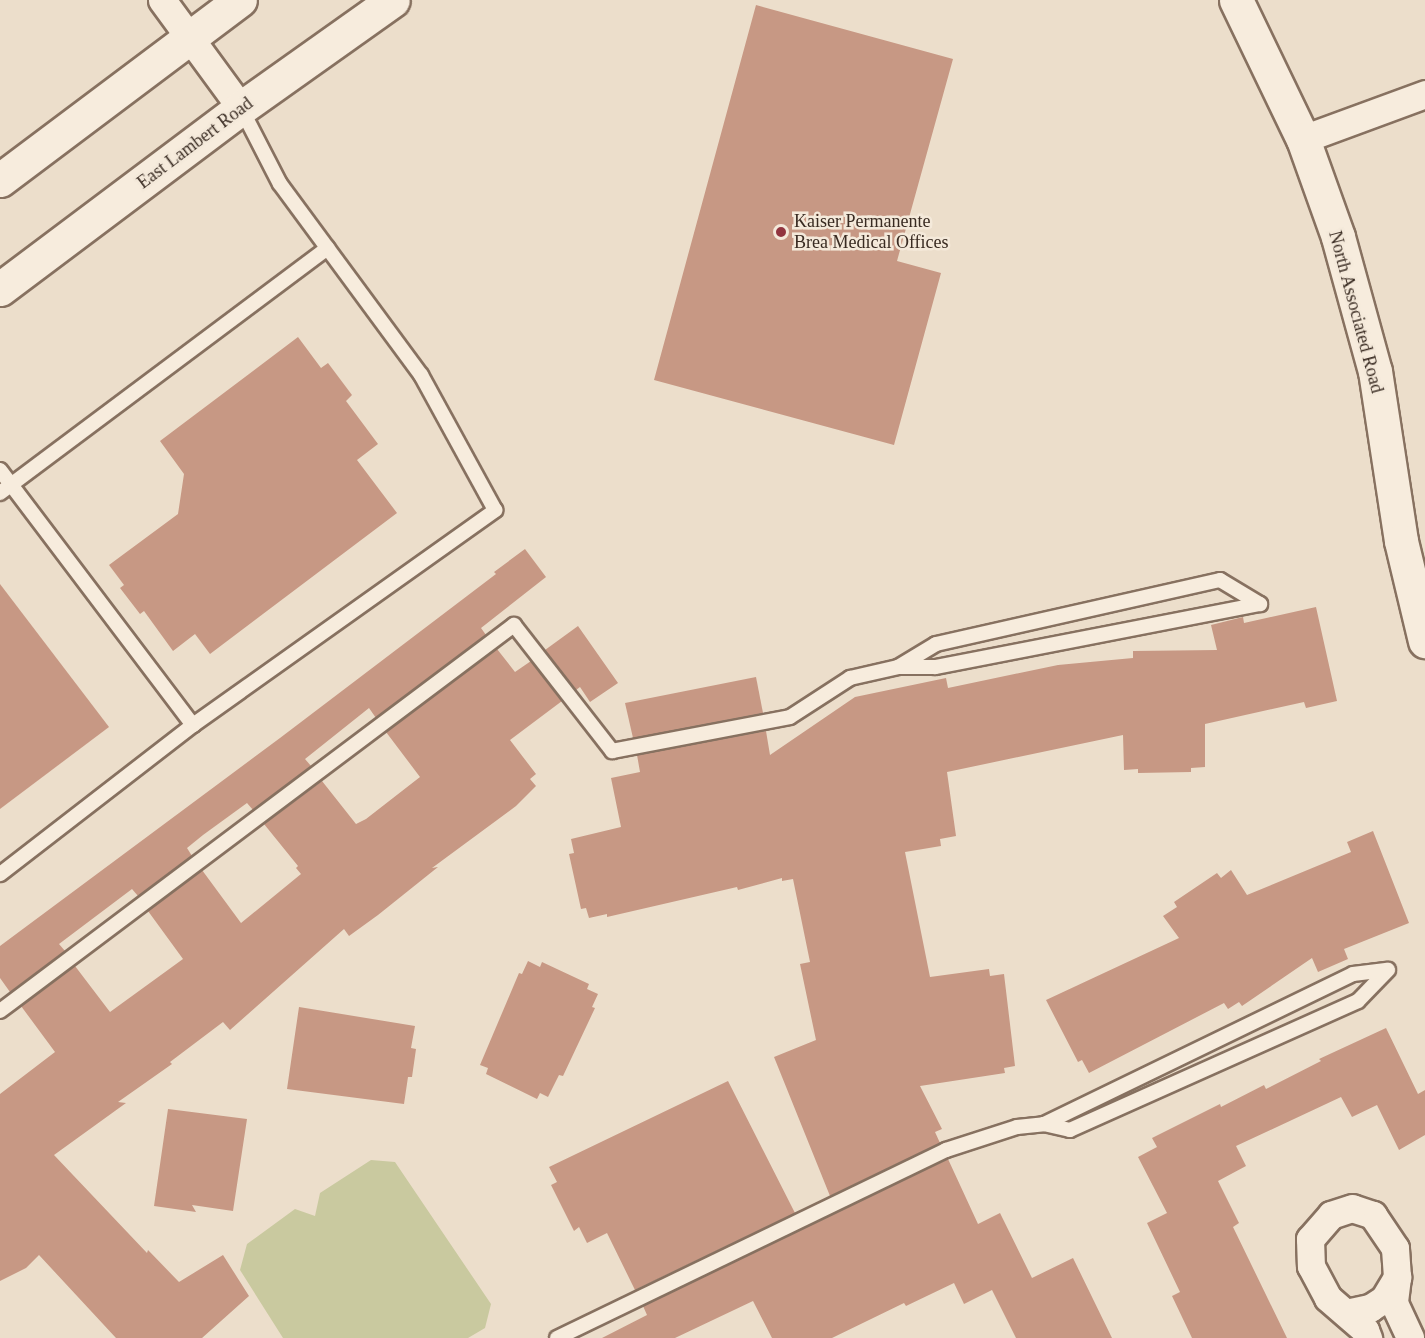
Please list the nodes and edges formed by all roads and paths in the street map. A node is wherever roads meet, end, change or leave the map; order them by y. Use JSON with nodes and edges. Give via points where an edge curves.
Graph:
{"nodes":[{"id":1,"x":162,"y":0,"type":"edge"},
{"id":2,"x":240,"y":0,"type":"edge"},
{"id":3,"x":393,"y":0,"type":"edge"},
{"id":4,"x":1236,"y":0,"type":"edge"},
{"id":5,"x":189,"y":36,"type":"junction"},
{"id":6,"x":1425,"y":94,"type":"edge"},
{"id":7,"x":241,"y":108,"type":"junction"},
{"id":8,"x":1303,"y":139,"type":"junction"},
{"id":9,"x":0,"y":180,"type":"edge"},
{"id":10,"x":328,"y":248,"type":"junction"},
{"id":11,"x":0,"y":289,"type":"edge"},
{"id":12,"x":0,"y":471,"type":"edge"},
{"id":13,"x":6,"y":489,"type":"edge"},
{"id":14,"x":1425,"y":641,"type":"edge"},
{"id":15,"x":898,"y":668,"type":"junction"},
{"id":16,"x":193,"y":725,"type":"junction"},
{"id":17,"x":0,"y":874,"type":"edge"},
{"id":18,"x":0,"y":1011,"type":"edge"},
{"id":19,"x":1044,"y":1124,"type":"junction"},
{"id":20,"x":1397,"y":1277,"type":"junction"},
{"id":21,"x":1346,"y":1313,"type":"junction"},
{"id":22,"x":557,"y":1338,"type":"edge"},
{"id":23,"x":1368,"y":1338,"type":"edge"},
{"id":24,"x":1410,"y":1338,"type":"edge"}],
"edges":[{"from":1,"to":5,"type":"street"},
{"from":2,"to":5,"type":"main road"},
{"from":3,"to":7,"type":"main road","name":"East Lambert Road"},
{"from":4,"to":8,"type":"main road","name":"North Associated Road"},
{"from":5,"to":7,"type":"street"},
{"from":5,"to":9,"type":"main road"},
{"from":6,"to":8,"type":"street"},
{"from":7,"to":10,"type":"lane","via":[[280,184]]},
{"from":7,"to":11,"type":"main road","name":"East Lambert Road"},
{"from":8,"to":14,"type":"main road","name":"North Associated Road","via":[[1338,237],[1375,371],[1401,541]]},
{"from":10,"to":13,"type":"lane"},
{"from":10,"to":16,"type":"lane","via":[[421,375],[495,510]]},
{"from":12,"to":13,"type":"lane"},
{"from":13,"to":16,"type":"lane"},
{"from":15,"to":15,"type":"lane","via":[[935,667],[1260,604],[1220,580],[936,644]]},
{"from":15,"to":18,"type":"lane","via":[[850,678],[790,717],[612,751],[514,624]]},
{"from":16,"to":17,"type":"lane"},
{"from":19,"to":19,"type":"lane","via":[[1070,1130],[1358,1001],[1389,969],[1353,974]]},
{"from":19,"to":22,"type":"lane","via":[[1017,1127],[946,1150]]},
{"from":20,"to":21,"type":"street","via":[[1384,1299],[1370,1308]]},
{"from":20,"to":21,"type":"street","via":[[1395,1248],[1373,1215],[1352,1208],[1331,1215],[1310,1239],[1311,1266],[1328,1298]]},
{"from":20,"to":24,"type":"street","via":[[1394,1303]]},
{"from":21,"to":23,"type":"street","via":[[1365,1330]]}]}
